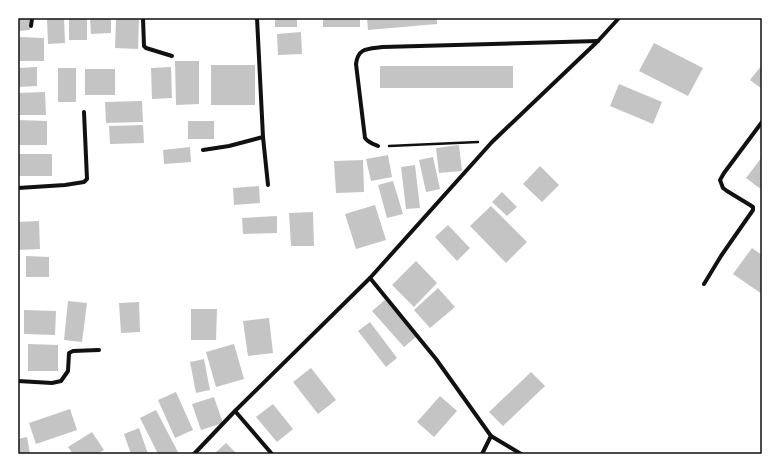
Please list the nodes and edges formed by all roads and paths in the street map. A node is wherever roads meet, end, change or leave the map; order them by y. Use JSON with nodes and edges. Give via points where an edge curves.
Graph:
{"nodes":[{"id":1,"x":32,"y":18,"type":"edge"},
{"id":2,"x":143,"y":18,"type":"edge"},
{"id":3,"x":257,"y":18,"type":"edge"},
{"id":4,"x":619,"y":18,"type":"edge"},
{"id":5,"x":31,"y":26,"type":"dead end"},
{"id":6,"x":598,"y":40,"type":"junction"},
{"id":7,"x":172,"y":56,"type":"dead end"},
{"id":8,"x":84,"y":112,"type":"dead end"},
{"id":9,"x":762,"y":122,"type":"edge"},
{"id":10,"x":263,"y":137,"type":"junction"},
{"id":11,"x":481,"y":142,"type":"dead end"},
{"id":12,"x":378,"y":146,"type":"joint"},
{"id":13,"x":203,"y":150,"type":"dead end"},
{"id":14,"x":268,"y":185,"type":"dead end"},
{"id":15,"x":18,"y":188,"type":"edge"},
{"id":16,"x":370,"y":278,"type":"junction"},
{"id":17,"x":704,"y":284,"type":"dead end"},
{"id":18,"x":99,"y":350,"type":"dead end"},
{"id":19,"x":18,"y":381,"type":"edge"},
{"id":20,"x":235,"y":411,"type":"junction"},
{"id":21,"x":491,"y":436,"type":"junction"},
{"id":22,"x":194,"y":454,"type":"edge"},
{"id":23,"x":272,"y":454,"type":"edge"},
{"id":24,"x":482,"y":454,"type":"edge"},
{"id":25,"x":521,"y":454,"type":"edge"}],
"edges":[{"from":1,"to":5,"type":"street"},
{"from":2,"to":7,"type":"street","via":[[144,46]]},
{"from":3,"to":10,"type":"street"},
{"from":4,"to":6,"type":"street"},
{"from":6,"to":12,"type":"street","via":[[383,47],[363,50],[357,56],[356,64],[365,138]]},
{"from":6,"to":16,"type":"street","via":[[492,142]]},
{"from":8,"to":15,"type":"street","via":[[86,181]]},
{"from":9,"to":17,"type":"street","via":[[720,180],[723,188],[750,205],[753,210]]},
{"from":10,"to":13,"type":"street"},
{"from":10,"to":14,"type":"street"},
{"from":11,"to":12,"type":"path"},
{"from":16,"to":20,"type":"street"},
{"from":16,"to":21,"type":"street","via":[[436,359]]},
{"from":18,"to":19,"type":"street","via":[[70,352],[68,370],[61,381]]},
{"from":20,"to":22,"type":"street"},
{"from":20,"to":23,"type":"street"},
{"from":21,"to":24,"type":"street"},
{"from":21,"to":25,"type":"street"}]}
